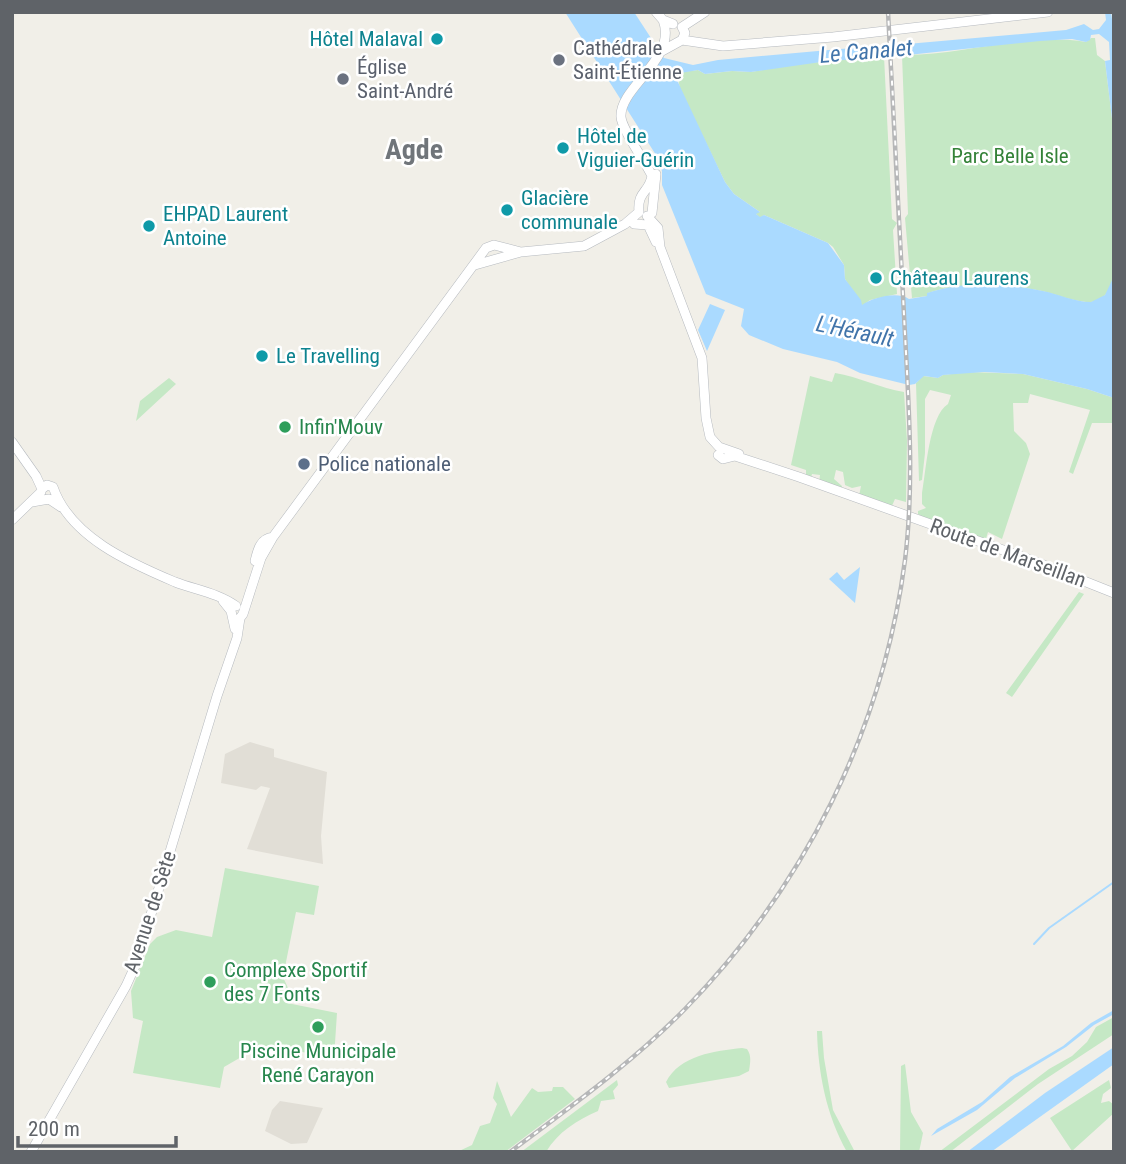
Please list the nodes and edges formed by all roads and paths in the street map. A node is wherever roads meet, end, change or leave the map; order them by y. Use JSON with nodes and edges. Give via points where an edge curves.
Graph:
{"nodes":[{"id":1,"x":656,"y":12,"type":"edge"},
{"id":2,"x":705,"y":12,"type":"edge"},
{"id":3,"x":1048,"y":12,"type":"edge"},
{"id":4,"x":674,"y":31,"type":"junction"},
{"id":5,"x":639,"y":151,"type":"junction"},
{"id":6,"x":645,"y":191,"type":"junction"},
{"id":7,"x":654,"y":197,"type":"junction"},
{"id":8,"x":646,"y":214,"type":"junction"},
{"id":9,"x":634,"y":224,"type":"junction"},
{"id":10,"x":595,"y":239,"type":"junction"},
{"id":11,"x":496,"y":246,"type":"junction"},
{"id":12,"x":660,"y":247,"type":"junction"},
{"id":13,"x":485,"y":251,"type":"junction"},
{"id":14,"x":521,"y":252,"type":"junction"},
{"id":15,"x":495,"y":259,"type":"junction"},
{"id":16,"x":473,"y":266,"type":"junction"},
{"id":17,"x":685,"y":316,"type":"junction"},
{"id":18,"x":12,"y":442,"type":"edge"},
{"id":19,"x":46,"y":493,"type":"junction"},
{"id":20,"x":12,"y":520,"type":"edge"},
{"id":21,"x":274,"y":537,"type":"junction"},
{"id":22,"x":1114,"y":593,"type":"edge"},
{"id":23,"x":237,"y":611,"type":"junction"},
{"id":24,"x":31,"y":1152,"type":"edge"}],
"edges":[{"from":1,"to":4,"type":"main road"},
{"from":2,"to":4,"type":"main road"},
{"from":3,"to":4,"type":"main road","via":[[723,46]]},
{"from":4,"to":5,"type":"main road","via":[[621,115]]},
{"from":5,"to":6,"type":"main road","via":[[652,176]]},
{"from":5,"to":7,"type":"main road","via":[[656,173]]},
{"from":6,"to":7,"type":"main road"},
{"from":6,"to":8,"type":"main road","via":[[640,197]]},
{"from":7,"to":8,"type":"main road"},
{"from":8,"to":9,"type":"main road"},
{"from":8,"to":10,"type":"main road"},
{"from":8,"to":12,"type":"main road","via":[[658,228]]},
{"from":8,"to":17,"type":"main road","via":[[663,228]]},
{"from":9,"to":10,"type":"main road"},
{"from":9,"to":12,"type":"main road","via":[[648,225]]},
{"from":10,"to":14,"type":"main road","via":[[571,249]]},
{"from":11,"to":13,"type":"main road"},
{"from":11,"to":14,"type":"main road"},
{"from":11,"to":15,"type":"main road"},
{"from":12,"to":17,"type":"main road"},
{"from":13,"to":15,"type":"main road","via":[[486,257]]},
{"from":13,"to":16,"type":"main road","name":"Avenue de Sète"},
{"from":14,"to":15,"type":"main road"},
{"from":15,"to":16,"type":"main road"},
{"from":16,"to":21,"type":"main road","name":"Avenue de Sète"},
{"from":17,"to":22,"type":"main road","name":"Route de Marseillan","via":[[702,358],[707,438],[724,453]]},
{"from":18,"to":19,"type":"main road"},
{"from":19,"to":20,"type":"main road"},
{"from":19,"to":23,"type":"main road","via":[[109,549],[176,582],[220,597]]},
{"from":21,"to":23,"type":"main road","name":"Avenue de Sète"},
{"from":21,"to":23,"type":"main road","name":"Avenue de Sète","via":[[260,544]]},
{"from":23,"to":24,"type":"main road","name":"Avenue de Sète","via":[[237,638],[136,964]]}]}
